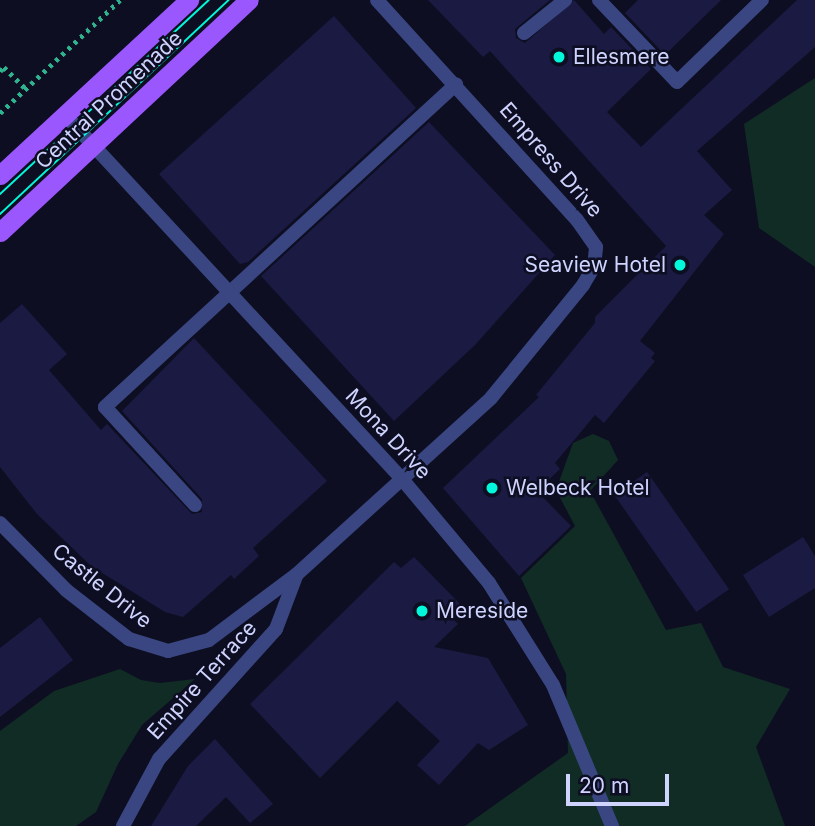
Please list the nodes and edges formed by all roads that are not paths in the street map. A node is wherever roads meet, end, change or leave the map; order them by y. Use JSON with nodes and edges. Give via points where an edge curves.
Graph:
{"nodes":[{"id":1,"x":189,"y":0,"type":"edge"},
{"id":2,"x":248,"y":0,"type":"edge"},
{"id":3,"x":377,"y":0,"type":"edge"},
{"id":4,"x":565,"y":0,"type":"edge"},
{"id":5,"x":599,"y":0,"type":"edge"},
{"id":6,"x":762,"y":0,"type":"edge"},
{"id":7,"x":524,"y":33,"type":"dead end"},
{"id":8,"x":456,"y":84,"type":"junction"},
{"id":9,"x":66,"y":116,"type":"junction"},
{"id":10,"x":94,"y":146,"type":"junction"},
{"id":11,"x":0,"y":175,"type":"edge"},
{"id":12,"x":0,"y":232,"type":"edge"},
{"id":13,"x":228,"y":293,"type":"junction"},
{"id":14,"x":402,"y":479,"type":"junction"},
{"id":15,"x":195,"y":505,"type":"dead end"},
{"id":16,"x":0,"y":523,"type":"edge"},
{"id":17,"x":296,"y":575,"type":"junction"},
{"id":18,"x":123,"y":826,"type":"edge"},
{"id":19,"x":612,"y":826,"type":"edge"}],
"edges":[{"from":1,"to":9,"type":"main road","name":"Central Promenade"},
{"from":2,"to":10,"type":"main road","name":"Central Promenade"},
{"from":3,"to":8,"type":"street","name":"Empress Drive"},
{"from":4,"to":7,"type":"street"},
{"from":5,"to":6,"type":"street","via":[[677,82]]},
{"from":8,"to":13,"type":"street"},
{"from":8,"to":14,"type":"street","name":"Empress Drive","via":[[577,220],[596,247],[594,267],[491,398]]},
{"from":9,"to":10,"type":"street","name":"Mona Drive"},
{"from":9,"to":11,"type":"main road","name":"Central Promenade"},
{"from":10,"to":12,"type":"main road","name":"Central Promenade"},
{"from":10,"to":13,"type":"street","name":"Mona Drive"},
{"from":13,"to":14,"type":"street","name":"Mona Drive"},
{"from":13,"to":15,"type":"street","via":[[105,407]]},
{"from":14,"to":17,"type":"street","name":"Empire Terrace"},
{"from":14,"to":19,"type":"street","name":"Mona Drive","via":[[489,583],[554,685]]},
{"from":16,"to":17,"type":"street","name":"Castle Drive","via":[[66,590],[147,648],[168,651],[209,640]]},
{"from":17,"to":18,"type":"street","name":"Empire Terrace","via":[[276,629],[159,759]]}]}
